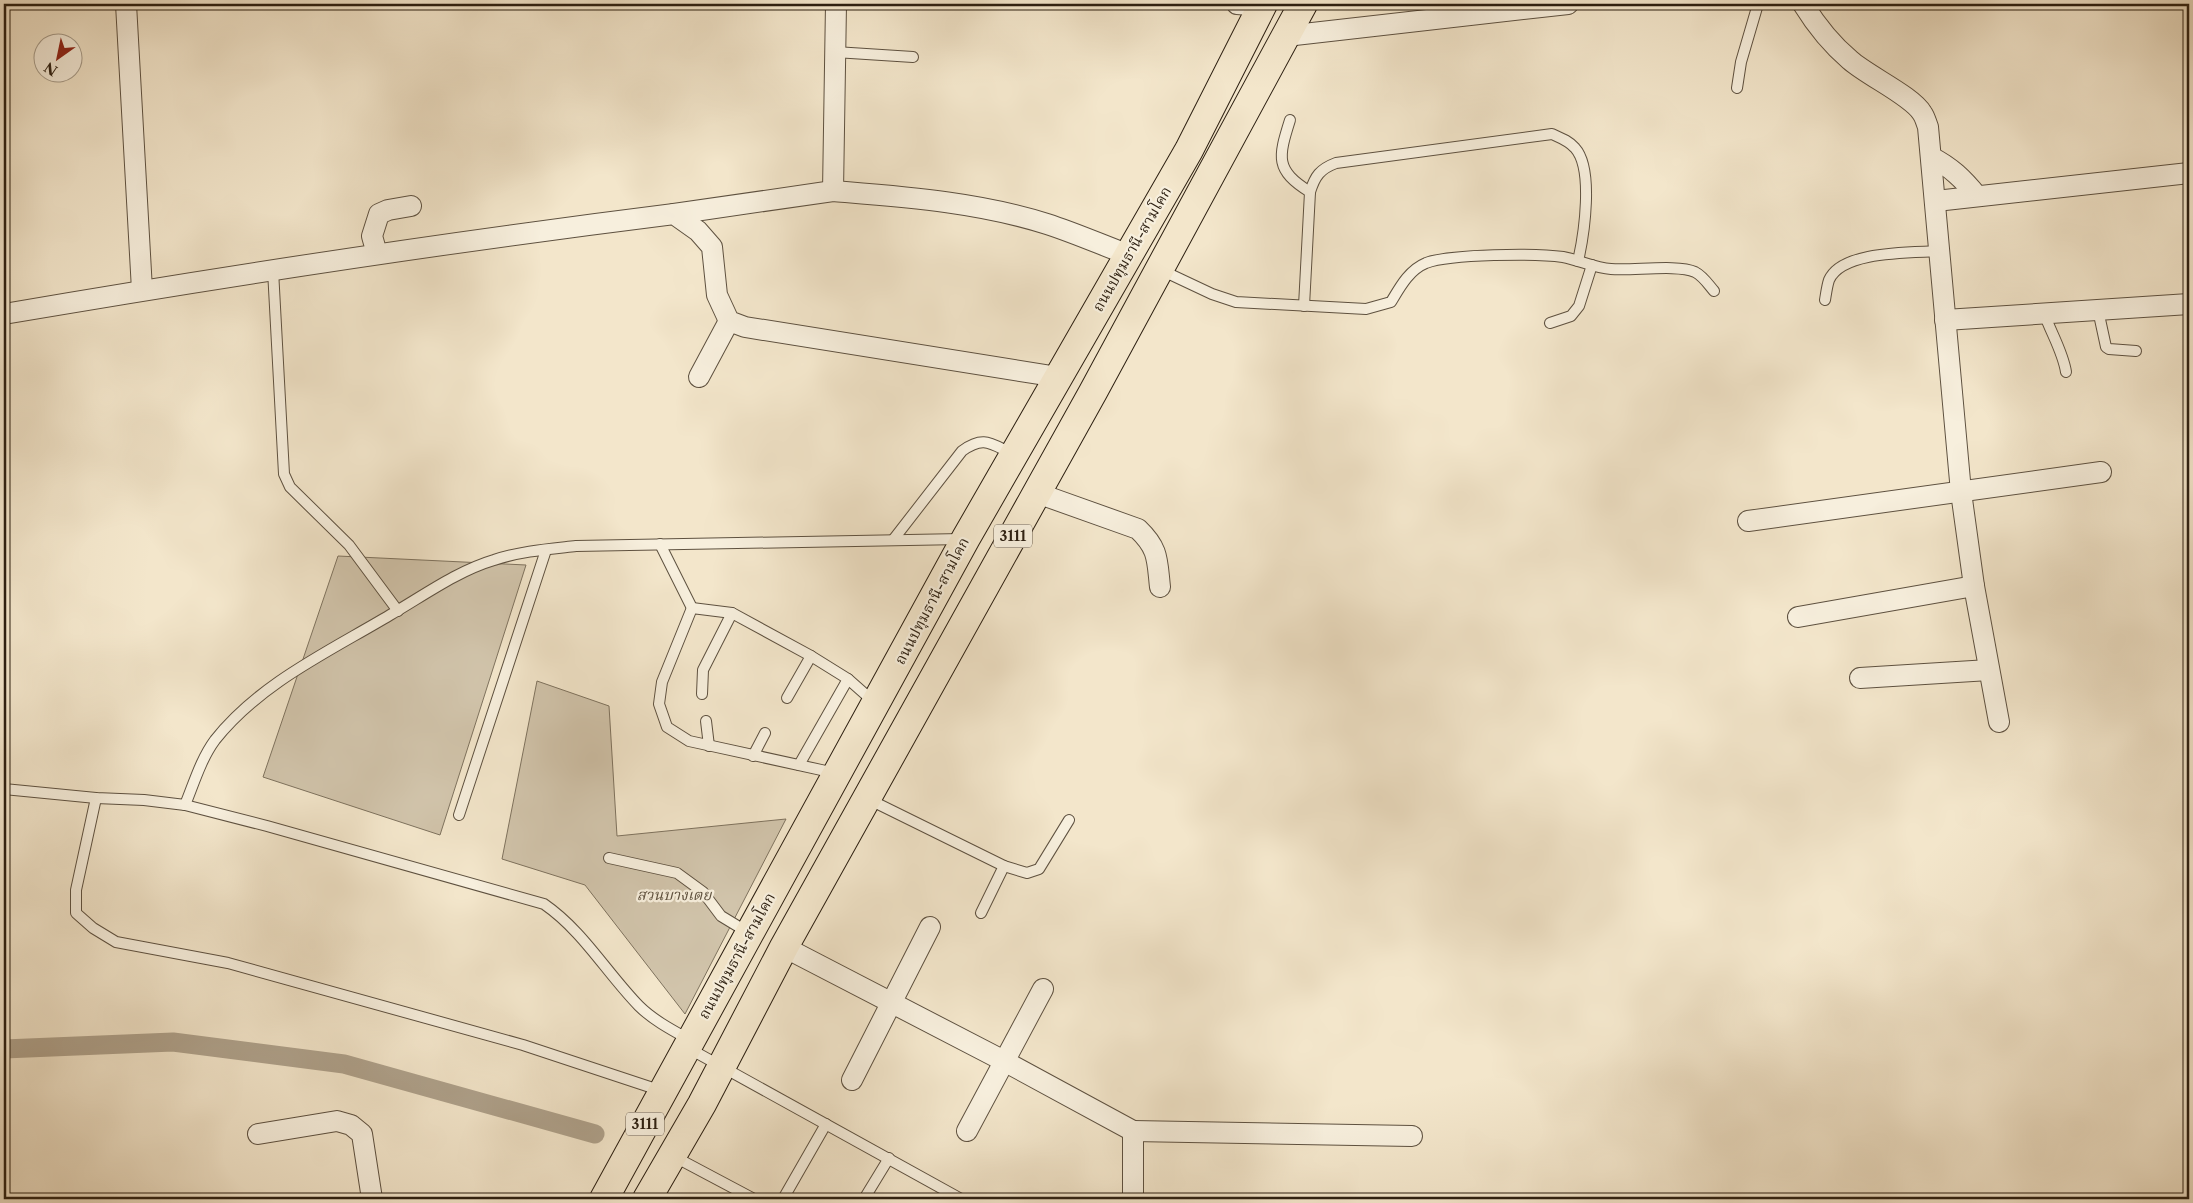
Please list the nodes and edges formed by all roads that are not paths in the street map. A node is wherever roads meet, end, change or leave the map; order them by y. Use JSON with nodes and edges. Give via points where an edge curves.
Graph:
{"nodes":[{"id":1,"x":126,"y":4,"type":"edge"},
{"id":2,"x":836,"y":4,"type":"edge"},
{"id":3,"x":1303,"y":4,"type":"edge"},
{"id":4,"x":1568,"y":4,"type":"edge"},
{"id":5,"x":1758,"y":4,"type":"edge"},
{"id":6,"x":1802,"y":4,"type":"edge"},
{"id":7,"x":1254,"y":5,"type":"edge"},
{"id":8,"x":1286,"y":36,"type":"junction"},
{"id":9,"x":835,"y":52,"type":"junction"},
{"id":10,"x":913,"y":57,"type":"dead end"},
{"id":11,"x":1736,"y":88,"type":"dead end"},
{"id":12,"x":1290,"y":120,"type":"dead end"},
{"id":13,"x":1931,"y":157,"type":"junction"},
{"id":14,"x":2189,"y":173,"type":"edge"},
{"id":15,"x":833,"y":191,"type":"junction"},
{"id":16,"x":1310,"y":192,"type":"junction"},
{"id":17,"x":1977,"y":196,"type":"junction"},
{"id":18,"x":1936,"y":201,"type":"junction"},
{"id":19,"x":411,"y":206,"type":"dead end"},
{"id":20,"x":674,"y":214,"type":"junction"},
{"id":21,"x":1940,"y":251,"type":"junction"},
{"id":22,"x":377,"y":254,"type":"junction"},
{"id":23,"x":1129,"y":255,"type":"junction"},
{"id":24,"x":1578,"y":261,"type":"junction"},
{"id":25,"x":1592,"y":265,"type":"junction"},
{"id":26,"x":273,"y":270,"type":"junction"},
{"id":27,"x":1161,"y":270,"type":"junction"},
{"id":28,"x":142,"y":290,"type":"junction"},
{"id":29,"x":1714,"y":291,"type":"dead end"},
{"id":30,"x":1825,"y":300,"type":"dead end"},
{"id":31,"x":2189,"y":304,"type":"edge"},
{"id":32,"x":1304,"y":306,"type":"junction"},
{"id":33,"x":2098,"y":310,"type":"junction"},
{"id":34,"x":2044,"y":313,"type":"junction"},
{"id":35,"x":4,"y":314,"type":"edge"},
{"id":36,"x":1945,"y":320,"type":"junction"},
{"id":37,"x":729,"y":321,"type":"junction"},
{"id":38,"x":1550,"y":323,"type":"dead end"},
{"id":39,"x":2136,"y":351,"type":"dead end"},
{"id":40,"x":2066,"y":372,"type":"dead end"},
{"id":41,"x":699,"y":377,"type":"dead end"},
{"id":42,"x":1058,"y":377,"type":"junction"},
{"id":43,"x":1014,"y":455,"type":"junction"},
{"id":44,"x":2101,"y":472,"type":"dead end"},
{"id":45,"x":1961,"y":492,"type":"junction"},
{"id":46,"x":1038,"y":493,"type":"junction"},
{"id":47,"x":1748,"y":521,"type":"dead end"},
{"id":48,"x":966,"y":538,"type":"junction"},
{"id":49,"x":893,"y":540,"type":"junction"},
{"id":50,"x":660,"y":544,"type":"junction"},
{"id":51,"x":546,"y":550,"type":"junction"},
{"id":52,"x":1974,"y":586,"type":"junction"},
{"id":53,"x":1160,"y":587,"type":"dead end"},
{"id":54,"x":692,"y":608,"type":"junction"},
{"id":55,"x":398,"y":611,"type":"junction"},
{"id":56,"x":732,"y":613,"type":"junction"},
{"id":57,"x":1798,"y":617,"type":"dead end"},
{"id":58,"x":812,"y":656,"type":"junction"},
{"id":59,"x":1989,"y":670,"type":"junction"},
{"id":60,"x":1860,"y":678,"type":"dead end"},
{"id":61,"x":848,"y":679,"type":"junction"},
{"id":62,"x":702,"y":694,"type":"dead end"},
{"id":63,"x":787,"y":698,"type":"dead end"},
{"id":64,"x":876,"y":704,"type":"junction"},
{"id":65,"x":706,"y":721,"type":"dead end"},
{"id":66,"x":1999,"y":722,"type":"dead end"},
{"id":67,"x":765,"y":733,"type":"dead end"},
{"id":68,"x":709,"y":746,"type":"junction"},
{"id":69,"x":753,"y":756,"type":"junction"},
{"id":70,"x":799,"y":765,"type":"junction"},
{"id":71,"x":838,"y":774,"type":"junction"},
{"id":72,"x":4,"y":789,"type":"edge"},
{"id":73,"x":96,"y":798,"type":"junction"},
{"id":74,"x":867,"y":798,"type":"junction"},
{"id":75,"x":185,"y":805,"type":"junction"},
{"id":76,"x":459,"y":815,"type":"dead end"},
{"id":77,"x":1069,"y":820,"type":"dead end"},
{"id":78,"x":609,"y":858,"type":"dead end"},
{"id":79,"x":1004,"y":866,"type":"junction"},
{"id":80,"x":981,"y":913,"type":"dead end"},
{"id":81,"x":930,"y":927,"type":"dead end"},
{"id":82,"x":750,"y":933,"type":"junction"},
{"id":83,"x":784,"y":947,"type":"junction"},
{"id":84,"x":1043,"y":989,"type":"dead end"},
{"id":85,"x":891,"y":1003,"type":"junction"},
{"id":86,"x":689,"y":1044,"type":"junction"},
{"id":87,"x":1004,"y":1060,"type":"junction"},
{"id":88,"x":722,"y":1067,"type":"junction"},
{"id":89,"x":852,"y":1080,"type":"dead end"},
{"id":90,"x":663,"y":1092,"type":"junction"},
{"id":91,"x":826,"y":1124,"type":"junction"},
{"id":92,"x":967,"y":1131,"type":"dead end"},
{"id":93,"x":1134,"y":1131,"type":"junction"},
{"id":94,"x":258,"y":1134,"type":"dead end"},
{"id":95,"x":1412,"y":1136,"type":"dead end"},
{"id":96,"x":672,"y":1155,"type":"junction"},
{"id":97,"x":889,"y":1158,"type":"junction"},
{"id":98,"x":948,"y":1196,"type":"edge"},
{"id":99,"x":372,"y":1199,"type":"edge"},
{"id":100,"x":604,"y":1199,"type":"edge"},
{"id":101,"x":647,"y":1199,"type":"edge"},
{"id":102,"x":754,"y":1199,"type":"edge"},
{"id":103,"x":783,"y":1199,"type":"edge"},
{"id":104,"x":864,"y":1199,"type":"edge"},
{"id":105,"x":961,"y":1199,"type":"edge"},
{"id":106,"x":1133,"y":1199,"type":"edge"}],
"edges":[{"from":1,"to":28,"type":"street"},
{"from":2,"to":9,"type":"street"},
{"from":3,"to":8,"type":"main road","number":"3111"},
{"from":4,"to":8,"type":"street"},
{"from":5,"to":11,"type":"lane"},
{"from":6,"to":13,"type":"street","via":[[1850,61],[1914,103],[1928,127]]},
{"from":7,"to":23,"type":"main road","name":"ถนนปทุมธานี-สามโคก","number":"3111","via":[[1189,150]]},
{"from":8,"to":27,"type":"main road","number":"3111"},
{"from":9,"to":10,"type":"lane"},
{"from":9,"to":15,"type":"street"},
{"from":12,"to":16,"type":"lane","via":[[1282,144],[1285,172]]},
{"from":13,"to":17,"type":"street","via":[[1954,170]]},
{"from":13,"to":18,"type":"street"},
{"from":14,"to":17,"type":"street"},
{"from":15,"to":20,"type":"street"},
{"from":15,"to":23,"type":"street","via":[[926,198],[997,211],[1047,224]]},
{"from":16,"to":24,"type":"lane","via":[[1314,178],[1324,168],[1336,163],[1552,134],[1577,149],[1584,166],[1586,218]]},
{"from":16,"to":32,"type":"lane"},
{"from":17,"to":18,"type":"street"},
{"from":18,"to":21,"type":"street"},
{"from":19,"to":22,"type":"street","via":[[379,214],[372,236]]},
{"from":20,"to":22,"type":"street"},
{"from":20,"to":37,"type":"street","via":[[698,231],[712,247],[717,295]]},
{"from":21,"to":30,"type":"lane","via":[[1881,254],[1853,261],[1829,279]]},
{"from":21,"to":36,"type":"street"},
{"from":22,"to":26,"type":"street"},
{"from":23,"to":42,"type":"main road","name":"ถนนปทุมธานี-สามโคก","number":"3111"},
{"from":24,"to":25,"type":"lane"},
{"from":24,"to":32,"type":"lane","via":[[1548,255],[1462,257],[1436,261],[1414,270],[1402,282],[1391,302],[1380,306],[1366,310]]},
{"from":25,"to":29,"type":"lane","via":[[1610,269],[1694,271]]},
{"from":25,"to":38,"type":"lane","via":[[1579,306],[1571,316]]},
{"from":26,"to":28,"type":"street"},
{"from":26,"to":55,"type":"lane","via":[[284,474],[290,487],[349,545]]},
{"from":27,"to":32,"type":"lane","via":[[1236,302]]},
{"from":27,"to":46,"type":"main road","number":"3111"},
{"from":28,"to":35,"type":"street"},
{"from":31,"to":33,"type":"street"},
{"from":33,"to":34,"type":"street"},
{"from":33,"to":39,"type":"lane","via":[[2106,347]]},
{"from":34,"to":36,"type":"street"},
{"from":34,"to":40,"type":"lane"},
{"from":36,"to":45,"type":"street"},
{"from":37,"to":41,"type":"street"},
{"from":37,"to":42,"type":"street","via":[[745,327]]},
{"from":42,"to":43,"type":"main road","name":"ถนนปทุมธานี-สามโคก","number":"3111"},
{"from":43,"to":48,"type":"main road","name":"ถนนปทุมธานี-สามโคก","number":"3111"},
{"from":43,"to":49,"type":"lane","via":[[984,441],[968,446],[952,462]]},
{"from":44,"to":45,"type":"street"},
{"from":45,"to":47,"type":"street"},
{"from":45,"to":52,"type":"street"},
{"from":46,"to":53,"type":"street","via":[[1138,529],[1151,541],[1157,553]]},
{"from":46,"to":74,"type":"main road","number":"3111"},
{"from":48,"to":49,"type":"lane"},
{"from":48,"to":64,"type":"main road","name":"ถนนปทุมธานี-สามโคก","number":"3111"},
{"from":49,"to":50,"type":"lane"},
{"from":50,"to":51,"type":"lane"},
{"from":50,"to":54,"type":"lane"},
{"from":51,"to":55,"type":"lane","via":[[494,560],[450,580]]},
{"from":51,"to":76,"type":"lane"},
{"from":52,"to":57,"type":"street"},
{"from":52,"to":59,"type":"street"},
{"from":54,"to":56,"type":"lane"},
{"from":54,"to":68,"type":"lane","via":[[662,682],[659,704],[667,727],[689,742]]},
{"from":55,"to":75,"type":"lane","via":[[281,680],[251,704],[216,740],[202,762]]},
{"from":56,"to":58,"type":"lane"},
{"from":56,"to":62,"type":"lane","via":[[704,670]]},
{"from":58,"to":61,"type":"lane"},
{"from":58,"to":63,"type":"lane"},
{"from":59,"to":60,"type":"street"},
{"from":59,"to":66,"type":"street"},
{"from":61,"to":64,"type":"lane"},
{"from":61,"to":70,"type":"lane"},
{"from":64,"to":71,"type":"main road","name":"ถนนปทุมธานี-สามโคก","number":"3111"},
{"from":65,"to":68,"type":"lane"},
{"from":67,"to":69,"type":"lane"},
{"from":68,"to":69,"type":"lane"},
{"from":69,"to":70,"type":"lane"},
{"from":70,"to":71,"type":"lane"},
{"from":71,"to":82,"type":"main road","name":"ถนนปทุมธานี-สามโคก","number":"3111"},
{"from":72,"to":73,"type":"lane"},
{"from":73,"to":75,"type":"lane"},
{"from":73,"to":90,"type":"lane","via":[[76,890],[76,913],[116,942],[228,963],[523,1045]]},
{"from":74,"to":79,"type":"lane"},
{"from":74,"to":83,"type":"main road","number":"3111"},
{"from":75,"to":86,"type":"lane","via":[[544,904],[564,918],[639,1006]]},
{"from":77,"to":79,"type":"lane","via":[[1038,869],[1027,873]]},
{"from":78,"to":82,"type":"lane","via":[[677,873],[703,892],[721,916]]},
{"from":79,"to":80,"type":"lane"},
{"from":81,"to":85,"type":"street"},
{"from":82,"to":86,"type":"main road","name":"ถนนปทุมธานี-สามโคก","number":"3111"},
{"from":83,"to":85,"type":"street"},
{"from":83,"to":88,"type":"main road","number":"3111"},
{"from":84,"to":87,"type":"street"},
{"from":85,"to":87,"type":"street"},
{"from":85,"to":89,"type":"street"},
{"from":86,"to":88,"type":"lane"},
{"from":86,"to":90,"type":"main road","name":"ถนนปทุมธานี-สามโคก","number":"3111"},
{"from":87,"to":92,"type":"street"},
{"from":87,"to":93,"type":"street"},
{"from":88,"to":91,"type":"lane"},
{"from":88,"to":96,"type":"main road","number":"3111"},
{"from":90,"to":100,"type":"main road","name":"ถนนปทุมธานี-สามโคก","number":"3111"},
{"from":91,"to":97,"type":"lane"},
{"from":91,"to":103,"type":"lane"},
{"from":93,"to":95,"type":"street"},
{"from":93,"to":106,"type":"street"},
{"from":94,"to":99,"type":"street","via":[[337,1121],[351,1125],[362,1134]]},
{"from":96,"to":101,"type":"main road","number":"3111"},
{"from":96,"to":102,"type":"lane"},
{"from":97,"to":98,"type":"lane"},
{"from":97,"to":104,"type":"lane"},
{"from":98,"to":105,"type":"lane"}]}
